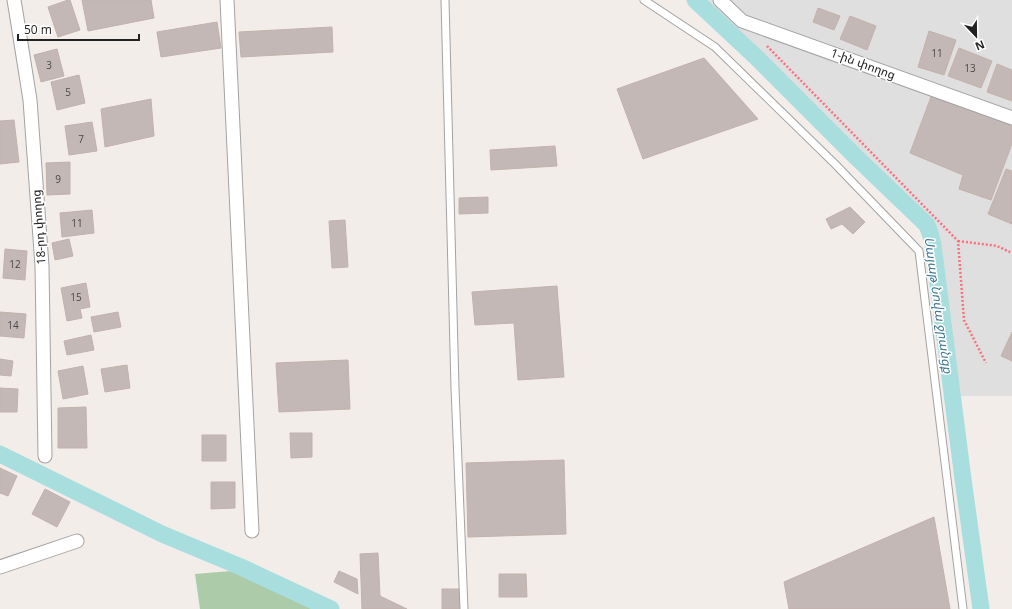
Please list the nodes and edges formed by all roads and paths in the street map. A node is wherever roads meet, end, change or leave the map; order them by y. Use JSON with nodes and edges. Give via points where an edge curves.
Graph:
{"nodes":[{"id":1,"x":14,"y":0,"type":"edge"},
{"id":2,"x":227,"y":0,"type":"edge"},
{"id":3,"x":445,"y":0,"type":"edge"},
{"id":4,"x":644,"y":0,"type":"edge"},
{"id":5,"x":720,"y":0,"type":"edge"},
{"id":6,"x":764,"y":44,"type":"dead end"},
{"id":7,"x":1012,"y":118,"type":"edge"},
{"id":8,"x":958,"y":241,"type":"junction"},
{"id":9,"x":1012,"y":253,"type":"edge"},
{"id":10,"x":986,"y":363,"type":"dead end"},
{"id":11,"x":45,"y":456,"type":"dead end"},
{"id":12,"x":252,"y":531,"type":"dead end"},
{"id":13,"x":77,"y":541,"type":"dead end"},
{"id":14,"x":0,"y":567,"type":"edge"},
{"id":15,"x":464,"y":609,"type":"edge"},
{"id":16,"x":963,"y":609,"type":"edge"}],
"edges":[{"from":1,"to":11,"type":"street","name":"18-րդ փողոց","via":[[30,100],[42,266]]},
{"from":2,"to":12,"type":"street"},
{"from":3,"to":15,"type":"lane","via":[[454,388]]},
{"from":4,"to":16,"type":"lane","via":[[715,47],[835,164],[919,251]]},
{"from":5,"to":7,"type":"street","name":"1-ին փողոց","via":[[742,21]]},
{"from":6,"to":8,"type":"path"},
{"from":8,"to":9,"type":"path","via":[[997,246]]},
{"from":8,"to":10,"type":"path","via":[[964,320]]},
{"from":13,"to":14,"type":"street"}]}
